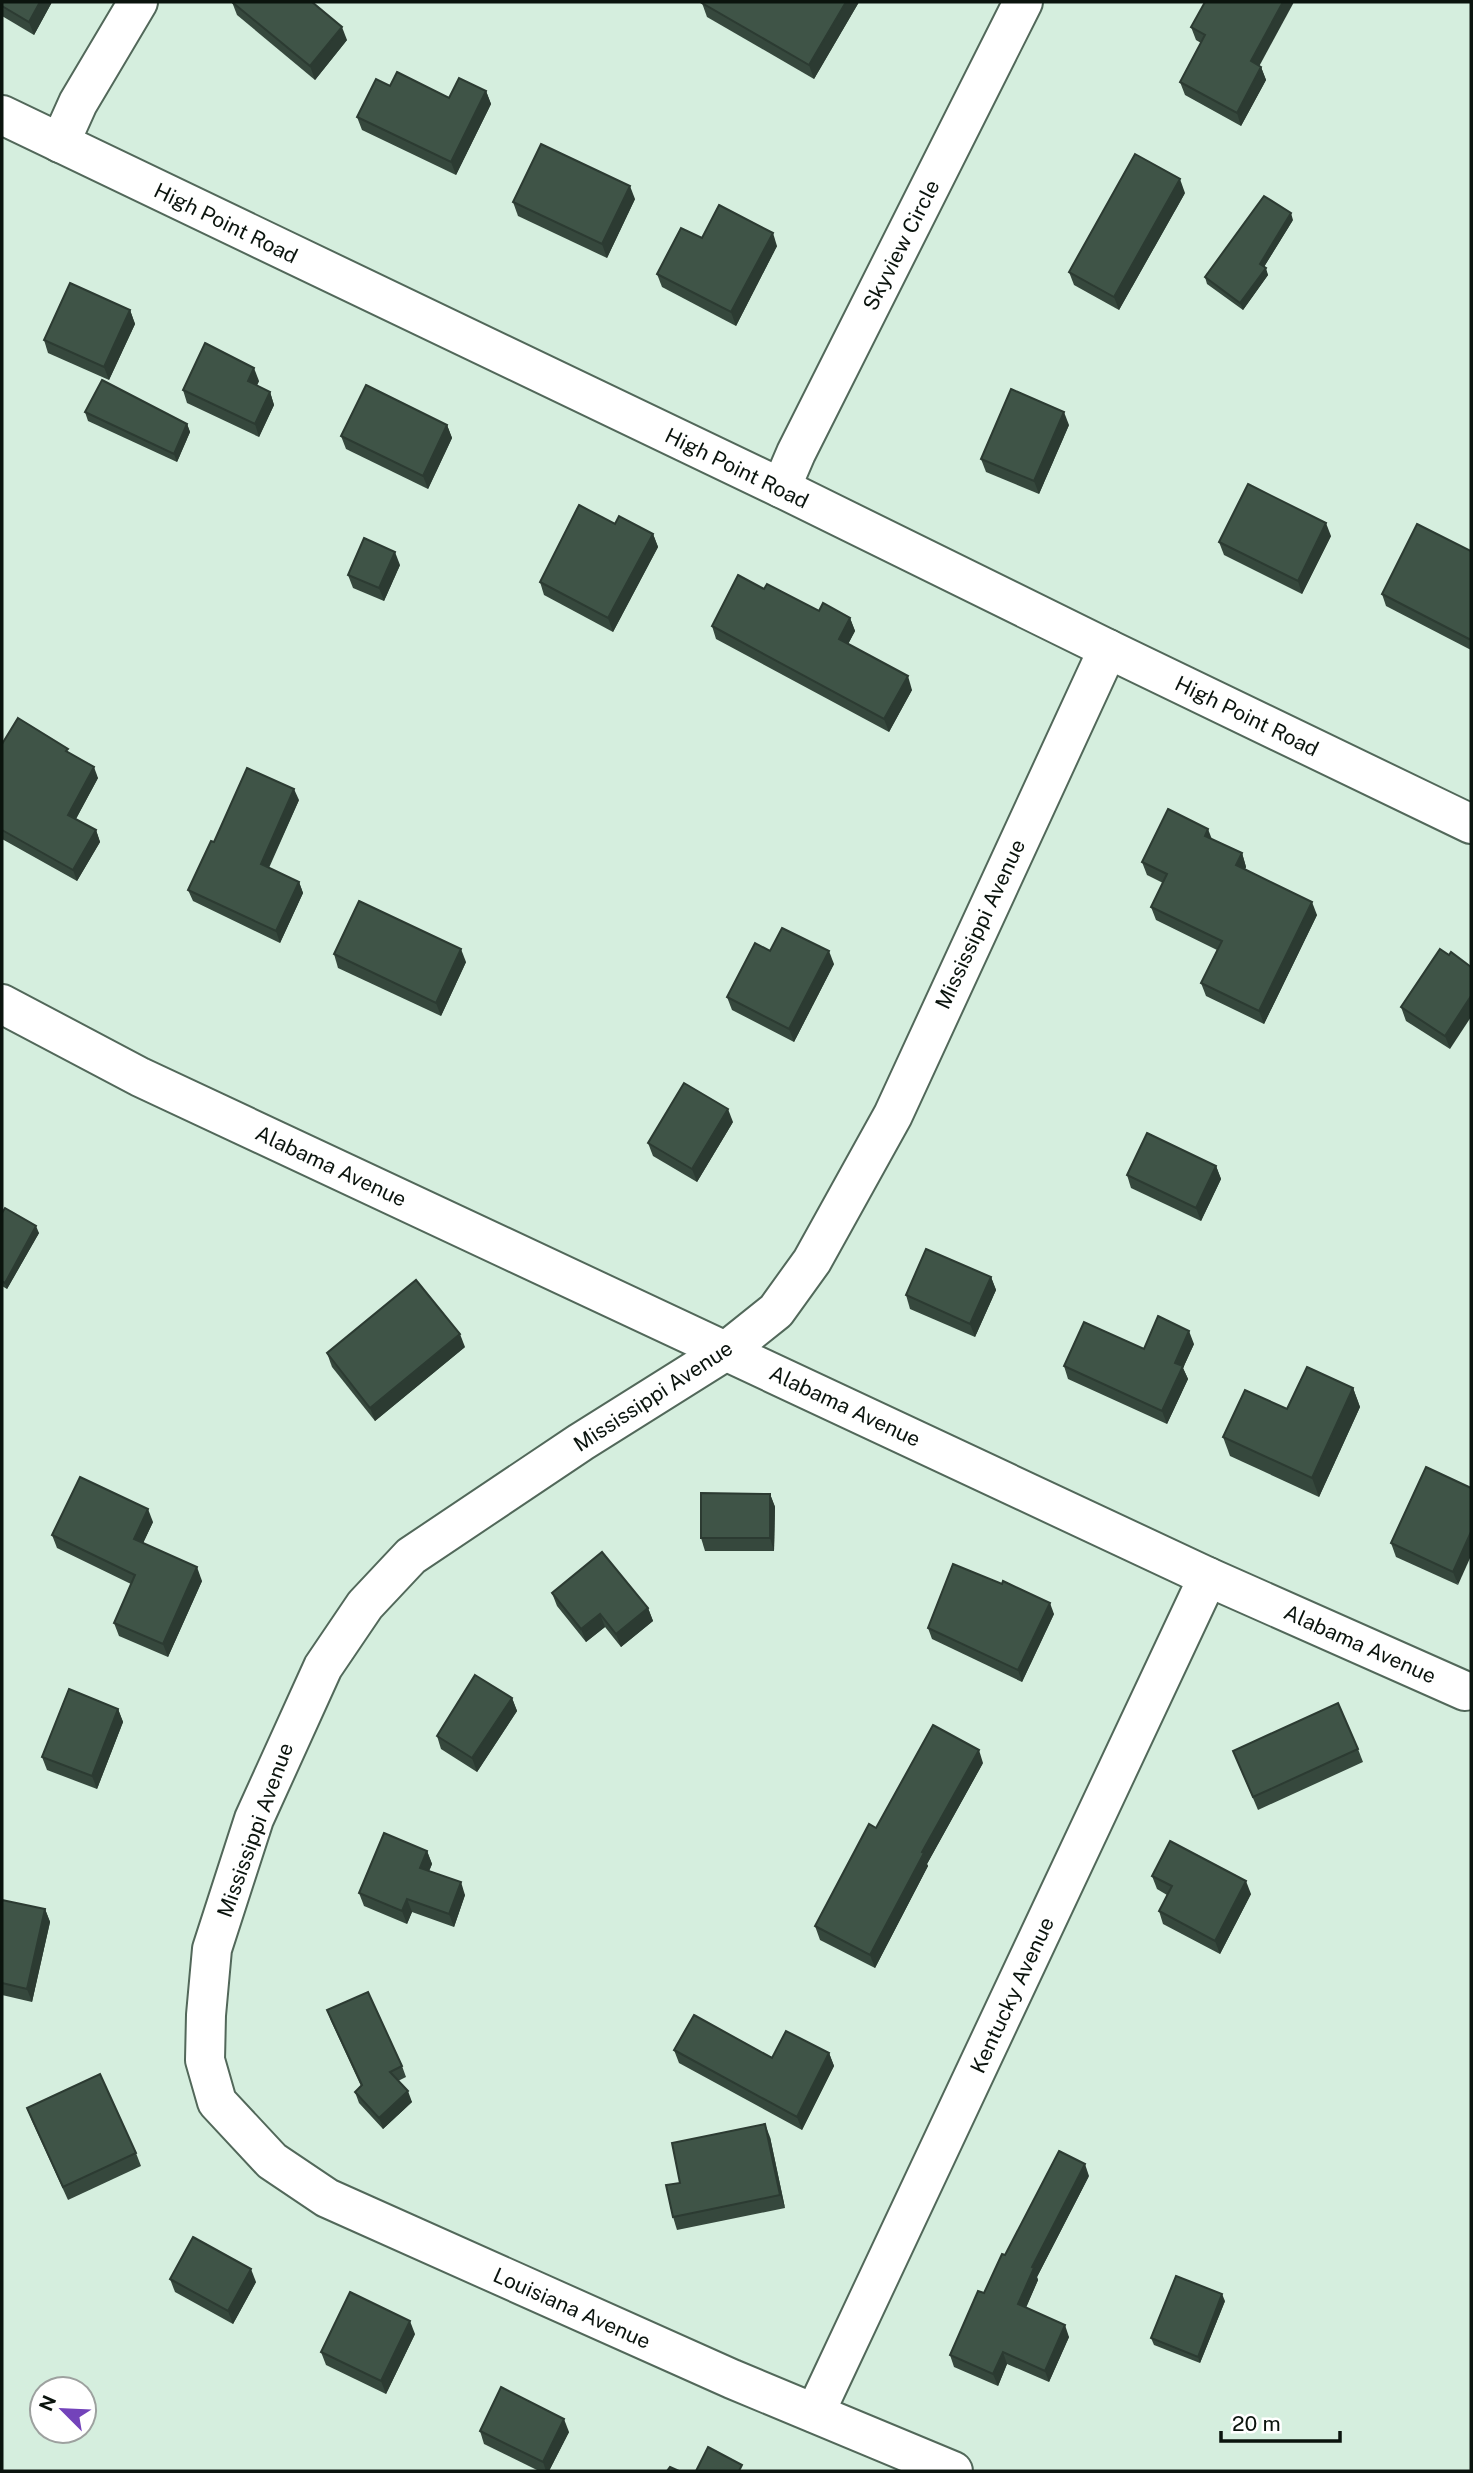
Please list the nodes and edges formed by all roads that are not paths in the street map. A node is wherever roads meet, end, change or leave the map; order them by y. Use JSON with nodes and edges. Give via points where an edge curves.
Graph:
{"nodes":[{"id":1,"x":138,"y":2,"type":"edge"},
{"id":2,"x":1023,"y":2,"type":"edge"},
{"id":3,"x":2,"y":115,"type":"edge"},
{"id":4,"x":60,"y":143,"type":"junction"},
{"id":5,"x":781,"y":488,"type":"junction"},
{"id":6,"x":1108,"y":649,"type":"junction"},
{"id":7,"x":1471,"y":824,"type":"edge"},
{"id":8,"x":2,"y":1004,"type":"edge"},
{"id":9,"x":726,"y":1351,"type":"junction"},
{"id":10,"x":1209,"y":1577,"type":"junction"},
{"id":11,"x":1465,"y":1691,"type":"dead end"},
{"id":12,"x":217,"y":2102,"type":"joint"},
{"id":13,"x":815,"y":2413,"type":"junction"},
{"id":14,"x":953,"y":2471,"type":"edge"}],
"edges":[{"from":1,"to":4,"type":"street","via":[[78,103]]},
{"from":2,"to":5,"type":"street","name":"Skyview Circle"},
{"from":3,"to":4,"type":"street","name":"High Point Road"},
{"from":4,"to":5,"type":"street","name":"High Point Road"},
{"from":5,"to":6,"type":"street","name":"High Point Road"},
{"from":6,"to":7,"type":"street","name":"High Point Road"},
{"from":6,"to":9,"type":"street","name":"Mississippi Avenue","via":[[893,1115],[812,1261],[776,1311]]},
{"from":8,"to":9,"type":"street","name":"Alabama Avenue","via":[[140,1077]]},
{"from":9,"to":10,"type":"street","name":"Alabama Avenue"},
{"from":9,"to":12,"type":"street","name":"Mississippi Avenue","via":[[411,1556],[365,1605],[323,1667],[254,1819],[212,1949],[205,2060]]},
{"from":10,"to":11,"type":"street","name":"Alabama Avenue"},
{"from":10,"to":13,"type":"street","name":"Kentucky Avenue"},
{"from":12,"to":13,"type":"street","name":"Louisiana Avenue","via":[[272,2161],[327,2198]]},
{"from":13,"to":14,"type":"street","name":"Louisiana Avenue"}]}
